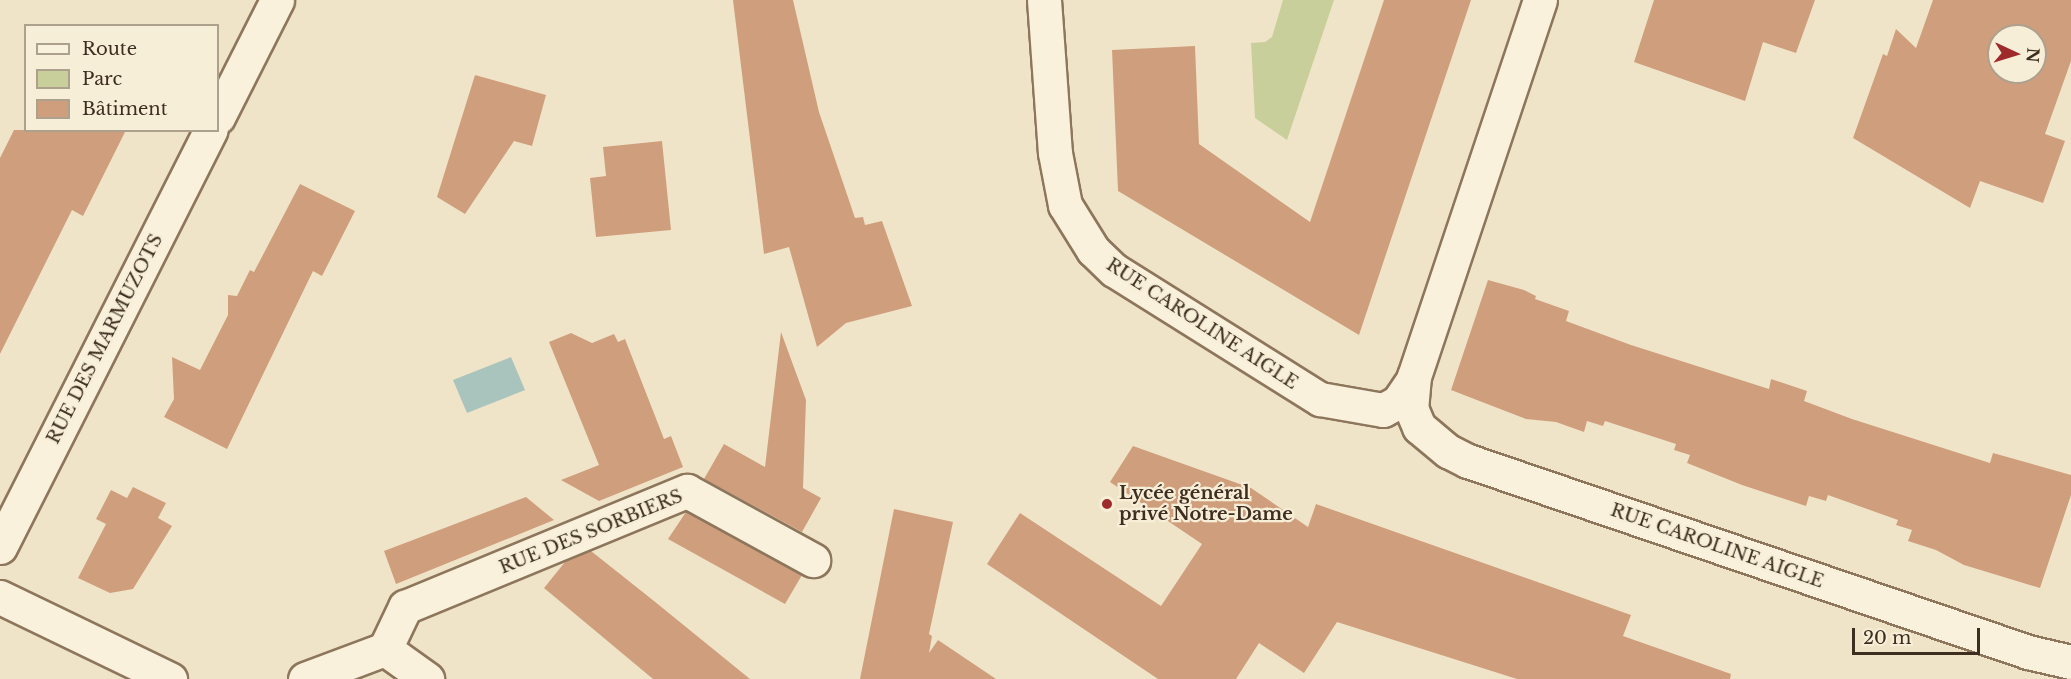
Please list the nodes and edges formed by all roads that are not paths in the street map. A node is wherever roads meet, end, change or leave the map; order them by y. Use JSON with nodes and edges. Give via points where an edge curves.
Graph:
{"nodes":[{"id":1,"x":277,"y":0,"type":"edge"},
{"id":2,"x":1044,"y":0,"type":"edge"},
{"id":3,"x":1540,"y":0,"type":"edge"},
{"id":4,"x":219,"y":115,"type":"edge"},
{"id":5,"x":210,"y":132,"type":"edge"},
{"id":6,"x":1413,"y":380,"type":"junction"},
{"id":7,"x":0,"y":547,"type":"edge"},
{"id":8,"x":813,"y":560,"type":"dead end"},
{"id":9,"x":0,"y":597,"type":"edge"},
{"id":10,"x":385,"y":649,"type":"junction"},
{"id":11,"x":2068,"y":662,"type":"edge"},
{"id":12,"x":170,"y":679,"type":"edge"},
{"id":13,"x":305,"y":679,"type":"edge"},
{"id":14,"x":427,"y":679,"type":"edge"}],
"edges":[{"from":1,"to":4,"type":"street"},
{"from":2,"to":6,"type":"street","name":"RUE CAROLINE AIGLE","via":[[1055,153],[1065,206],[1093,250],[1114,270],[1320,399],[1383,410],[1398,402]]},
{"from":3,"to":6,"type":"street","name":"RUE CAROLINE AIGLE"},
{"from":5,"to":7,"type":"street","name":"RUE DES MARMUZOTS"},
{"from":6,"to":11,"type":"street","name":"RUE CAROLINE AIGLE","via":[[1413,418],[1431,439],[1468,461],[2028,652]]},
{"from":8,"to":10,"type":"street","name":"RUE DES SORBIERS","via":[[687,491],[405,607]]},
{"from":9,"to":12,"type":"street"},
{"from":10,"to":13,"type":"street"},
{"from":10,"to":14,"type":"street"}]}
